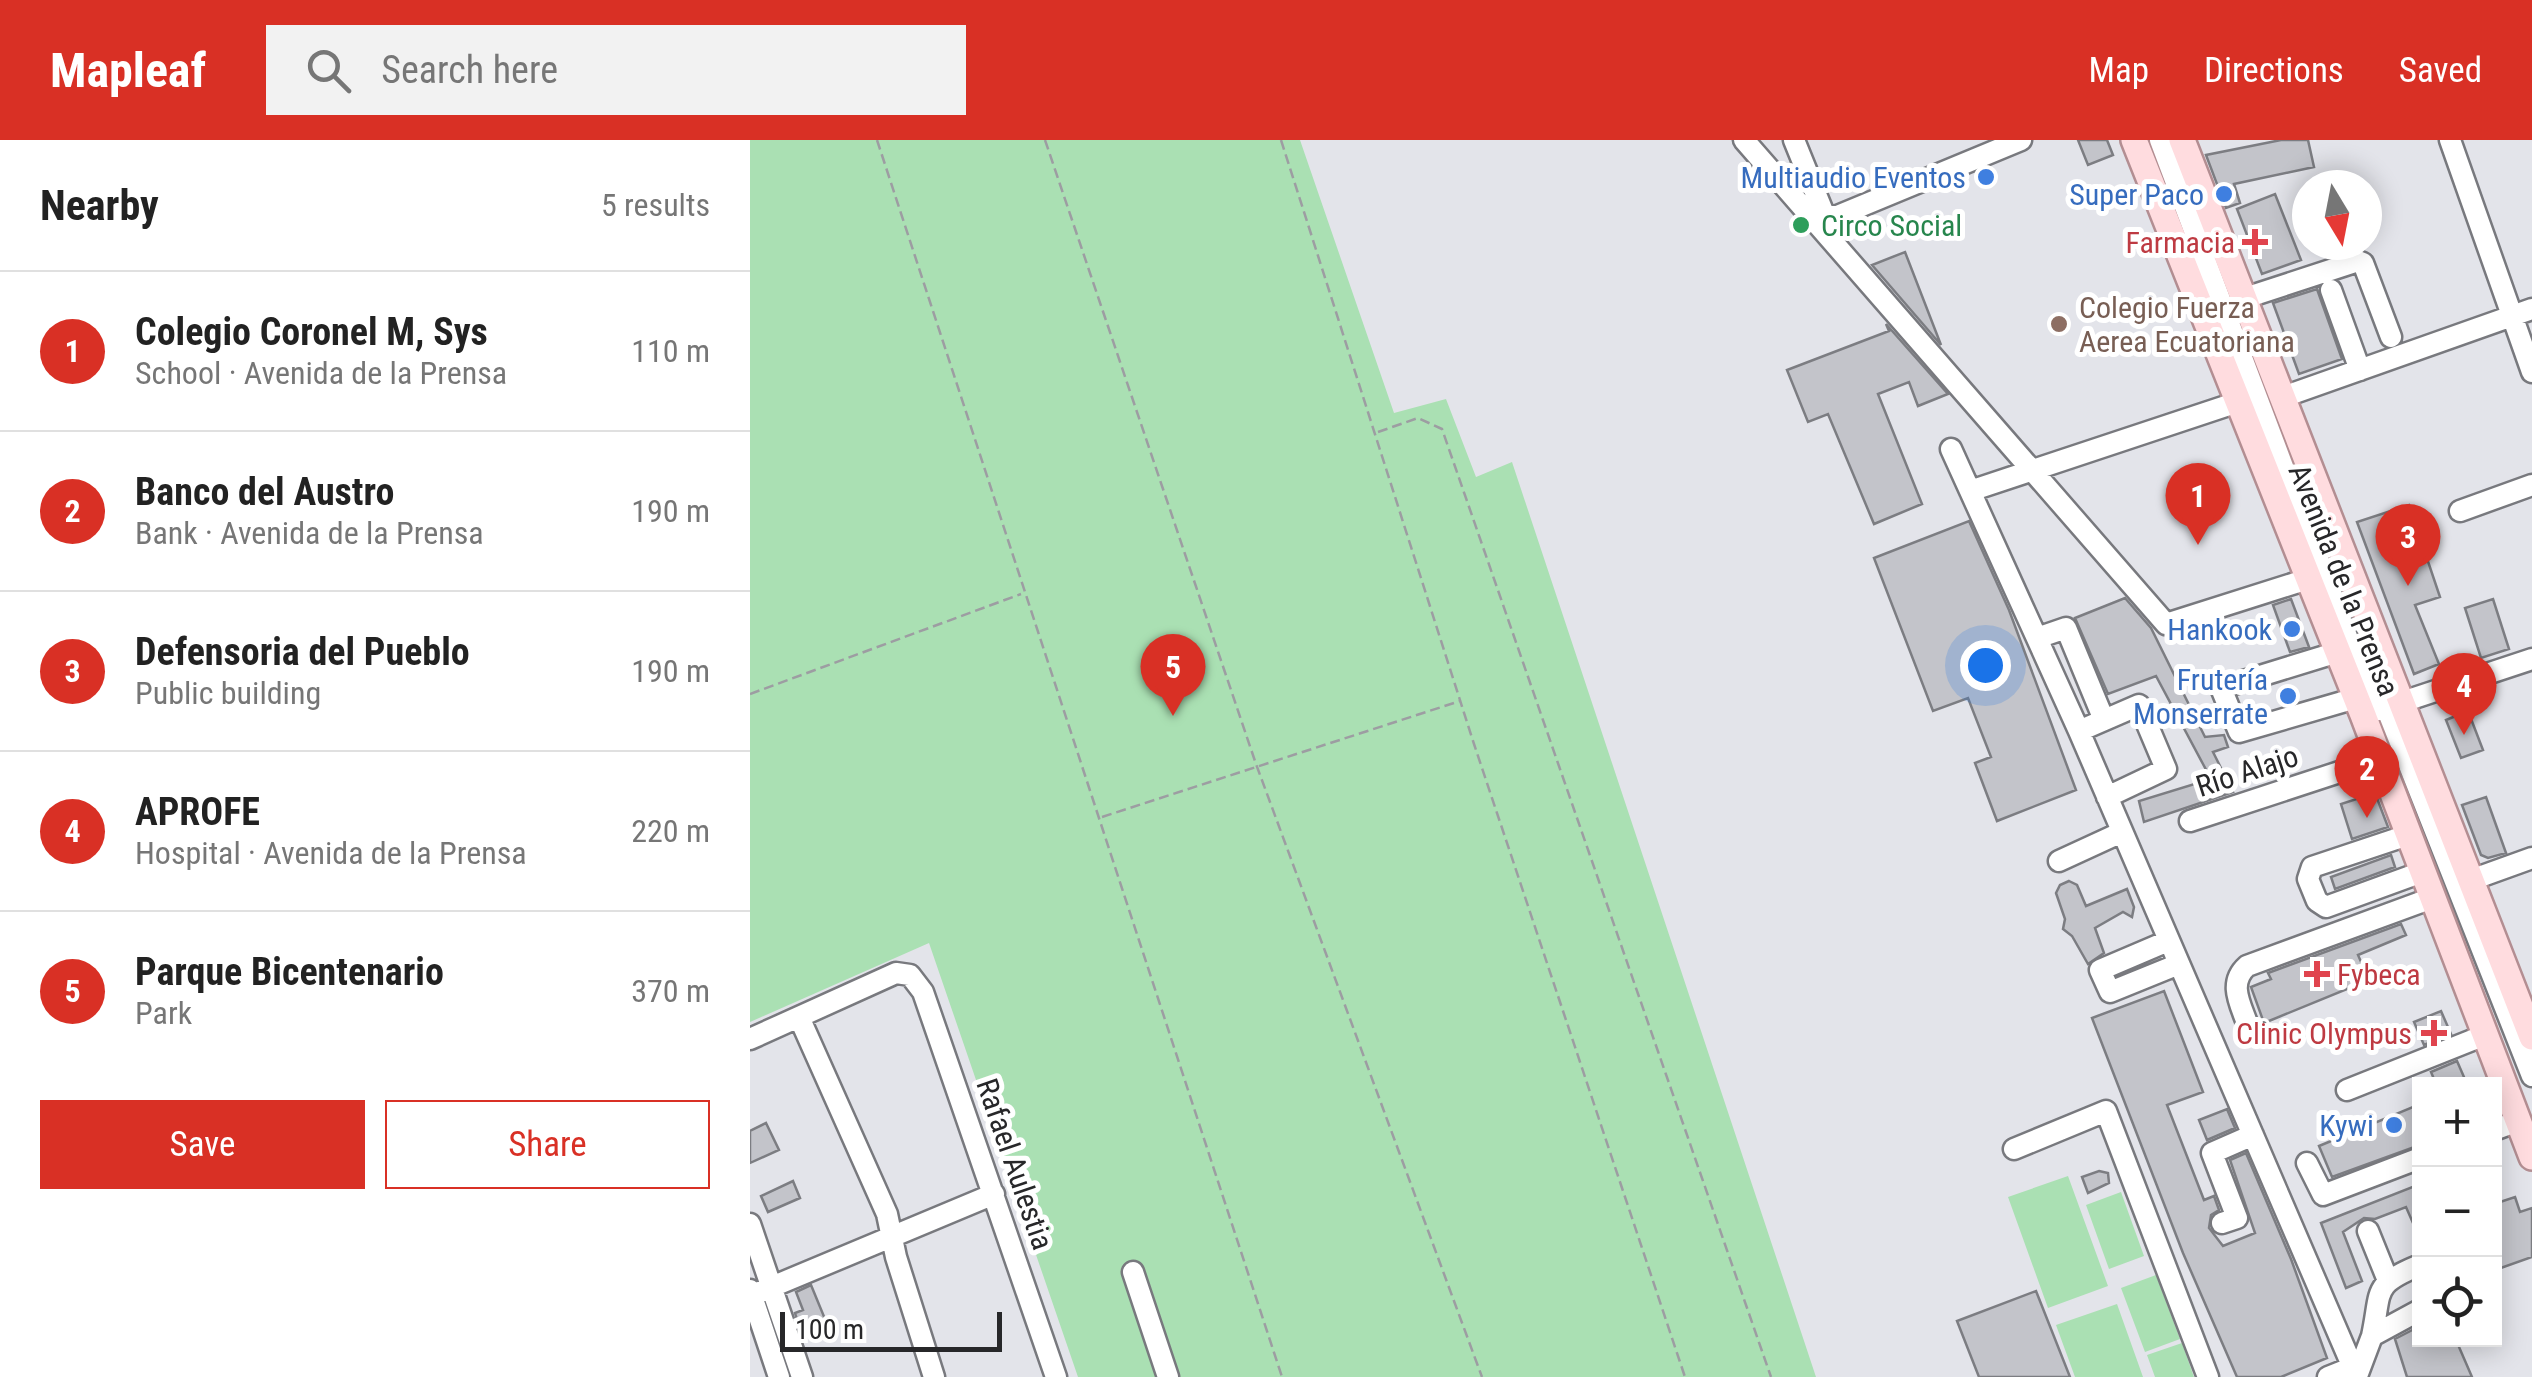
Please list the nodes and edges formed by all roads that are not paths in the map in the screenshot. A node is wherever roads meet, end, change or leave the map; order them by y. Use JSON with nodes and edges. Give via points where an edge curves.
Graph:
{"nodes":[{"id":1,"x":1744,"y":140,"type":"edge"},
{"id":2,"x":1794,"y":140,"type":"edge"},
{"id":3,"x":2021,"y":140,"type":"edge"},
{"id":4,"x":2134,"y":140,"type":"edge"},
{"id":5,"x":2160,"y":140,"type":"edge"},
{"id":6,"x":2183,"y":140,"type":"edge"},
{"id":7,"x":2450,"y":140,"type":"edge"},
{"id":8,"x":2331,"y":290,"type":"dead end"},
{"id":9,"x":2245,"y":298,"type":"junction"},
{"id":10,"x":2532,"y":309,"type":"edge"},
{"id":11,"x":2510,"y":316,"type":"junction"},
{"id":12,"x":2391,"y":337,"type":"dead end"},
{"id":13,"x":2360,"y":370,"type":"junction"},
{"id":14,"x":2532,"y":372,"type":"edge"},
{"id":15,"x":2283,"y":397,"type":"junction"},
{"id":16,"x":2238,"y":402,"type":"junction"},
{"id":17,"x":1951,"y":449,"type":"dead end"},
{"id":18,"x":2532,"y":485,"type":"edge"},
{"id":19,"x":1970,"y":491,"type":"junction"},
{"id":20,"x":2460,"y":511,"type":"dead end"},
{"id":21,"x":2308,"y":579,"type":"junction"},
{"id":22,"x":2037,"y":638,"type":"junction"},
{"id":23,"x":2338,"y":652,"type":"junction"},
{"id":24,"x":2532,"y":659,"type":"edge"},
{"id":25,"x":2376,"y":707,"type":"junction"},
{"id":26,"x":2104,"y":720,"type":"junction"},
{"id":27,"x":2079,"y":730,"type":"junction"},
{"id":28,"x":2378,"y":759,"type":"junction"},
{"id":29,"x":2107,"y":797,"type":"junction"},
{"id":30,"x":2190,"y":821,"type":"dead end"},
{"id":31,"x":2122,"y":832,"type":"junction"},
{"id":32,"x":2408,"y":835,"type":"junction"},
{"id":33,"x":2532,"y":858,"type":"edge"},
{"id":34,"x":2058,"y":862,"type":"dead end"},
{"id":35,"x":2422,"y":872,"type":"junction"},
{"id":36,"x":2471,"y":880,"type":"junction"},
{"id":37,"x":2432,"y":898,"type":"junction"},
{"id":38,"x":2168,"y":940,"type":"junction"},
{"id":39,"x":2179,"y":964,"type":"junction"},
{"id":40,"x":800,"y":1017,"type":"junction"},
{"id":41,"x":2247,"y":1023,"type":"dead end"},
{"id":42,"x":2485,"y":1035,"type":"junction"},
{"id":43,"x":2532,"y":1037,"type":"edge"},
{"id":44,"x":750,"y":1039,"type":"edge"},
{"id":45,"x":2532,"y":1076,"type":"edge"},
{"id":46,"x":2496,"y":1077,"type":"edge"},
{"id":47,"x":2347,"y":1090,"type":"dead end"},
{"id":48,"x":2506,"y":1125,"type":"edge"},
{"id":49,"x":2253,"y":1135,"type":"junction"},
{"id":50,"x":2014,"y":1149,"type":"dead end"},
{"id":51,"x":2532,"y":1158,"type":"edge"},
{"id":52,"x":2412,"y":1161,"type":"edge"},
{"id":53,"x":2307,"y":1163,"type":"dead end"},
{"id":54,"x":994,"y":1194,"type":"junction"},
{"id":55,"x":2222,"y":1223,"type":"dead end"},
{"id":56,"x":750,"y":1224,"type":"edge"},
{"id":57,"x":2368,"y":1231,"type":"dead end"},
{"id":58,"x":892,"y":1234,"type":"junction"},
{"id":59,"x":2412,"y":1268,"type":"edge"},
{"id":60,"x":1133,"y":1272,"type":"dead end"},
{"id":61,"x":2387,"y":1278,"type":"junction"},
{"id":62,"x":756,"y":1292,"type":"edge"},
{"id":63,"x":2412,"y":1314,"type":"edge"},
{"id":64,"x":2372,"y":1336,"type":"junction"},
{"id":65,"x":2356,"y":1374,"type":"edge"},
{"id":66,"x":779,"y":1377,"type":"edge"},
{"id":67,"x":802,"y":1377,"type":"edge"},
{"id":68,"x":934,"y":1377,"type":"edge"},
{"id":69,"x":1056,"y":1377,"type":"edge"},
{"id":70,"x":1168,"y":1377,"type":"edge"},
{"id":71,"x":2208,"y":1377,"type":"edge"},
{"id":72,"x":2328,"y":1377,"type":"edge"}],
"edges":[{"from":1,"to":21,"type":"street","via":[[2166,624]]},
{"from":2,"to":3,"type":"street","via":[[1828,216]]},
{"from":4,"to":16,"type":"main road","name":"Avenida de la Prensa"},
{"from":5,"to":25,"type":"street"},
{"from":6,"to":9,"type":"main road","name":"Avenida de la Prensa"},
{"from":7,"to":11,"type":"street"},
{"from":8,"to":13,"type":"street"},
{"from":9,"to":12,"type":"street","via":[[2358,260]]},
{"from":9,"to":15,"type":"main road","name":"Avenida de la Prensa"},
{"from":10,"to":11,"type":"street"},
{"from":11,"to":13,"type":"street"},
{"from":11,"to":14,"type":"street"},
{"from":13,"to":15,"type":"street"},
{"from":15,"to":25,"type":"main road","name":"Avenida de la Prensa"},
{"from":16,"to":19,"type":"street"},
{"from":16,"to":21,"type":"main road","name":"Avenida de la Prensa"},
{"from":17,"to":19,"type":"street"},
{"from":18,"to":20,"type":"street"},
{"from":19,"to":22,"type":"street"},
{"from":21,"to":23,"type":"main road","name":"Avenida de la Prensa"},
{"from":22,"to":26,"type":"street","via":[[2066,628]]},
{"from":22,"to":27,"type":"street"},
{"from":23,"to":25,"type":"main road","name":"Avenida de la Prensa"},
{"from":23,"to":25,"type":"street","via":[[2221,688],[2239,732]]},
{"from":24,"to":25,"type":"street"},
{"from":25,"to":28,"type":"main road","name":"Avenida de la Prensa"},
{"from":25,"to":36,"type":"main road","name":"Avenida de la Prensa"},
{"from":25,"to":45,"type":"street"},
{"from":26,"to":27,"type":"street"},
{"from":26,"to":29,"type":"street","via":[[2139,705],[2166,769]]},
{"from":27,"to":29,"type":"street"},
{"from":28,"to":30,"type":"street","name":"Río Alajo"},
{"from":28,"to":32,"type":"main road","name":"Avenida de la Prensa"},
{"from":29,"to":31,"type":"street"},
{"from":31,"to":34,"type":"street"},
{"from":31,"to":38,"type":"street"},
{"from":32,"to":35,"type":"main road","name":"Avenida de la Prensa"},
{"from":32,"to":35,"type":"street","via":[[2312,867],[2308,879],[2326,907]]},
{"from":33,"to":36,"type":"street"},
{"from":35,"to":37,"type":"main road","name":"Avenida de la Prensa"},
{"from":36,"to":43,"type":"main road","name":"Avenida de la Prensa"},
{"from":37,"to":41,"type":"street","via":[[2246,966],[2236,987]]},
{"from":37,"to":42,"type":"main road","name":"Avenida de la Prensa"},
{"from":38,"to":39,"type":"street"},
{"from":38,"to":39,"type":"street","via":[[2100,970],[2110,992]]},
{"from":39,"to":49,"type":"street"},
{"from":40,"to":44,"type":"street"},
{"from":40,"to":54,"type":"street","name":"Rafael Aulestia","via":[[896,973],[910,975],[923,992]]},
{"from":40,"to":58,"type":"street"},
{"from":42,"to":46,"type":"main road","name":"Avenida de la Prensa"},
{"from":42,"to":47,"type":"street"},
{"from":48,"to":51,"type":"main road","name":"Avenida de la Prensa"},
{"from":49,"to":55,"type":"street","via":[[2212,1152],[2237,1218]]},
{"from":49,"to":65,"type":"street"},
{"from":50,"to":71,"type":"street","via":[[2106,1111]]},
{"from":52,"to":53,"type":"street","via":[[2323,1195]]},
{"from":54,"to":58,"type":"street"},
{"from":54,"to":69,"type":"street","name":"Rafael Aulestia"},
{"from":56,"to":62,"type":"street"},
{"from":57,"to":61,"type":"street"},
{"from":58,"to":62,"type":"street"},
{"from":58,"to":68,"type":"street"},
{"from":59,"to":61,"type":"street"},
{"from":60,"to":70,"type":"street"},
{"from":61,"to":64,"type":"street","via":[[2377,1292]]},
{"from":62,"to":66,"type":"street"},
{"from":62,"to":67,"type":"street"},
{"from":63,"to":64,"type":"street"},
{"from":64,"to":65,"type":"street"},
{"from":65,"to":72,"type":"street"}]}
